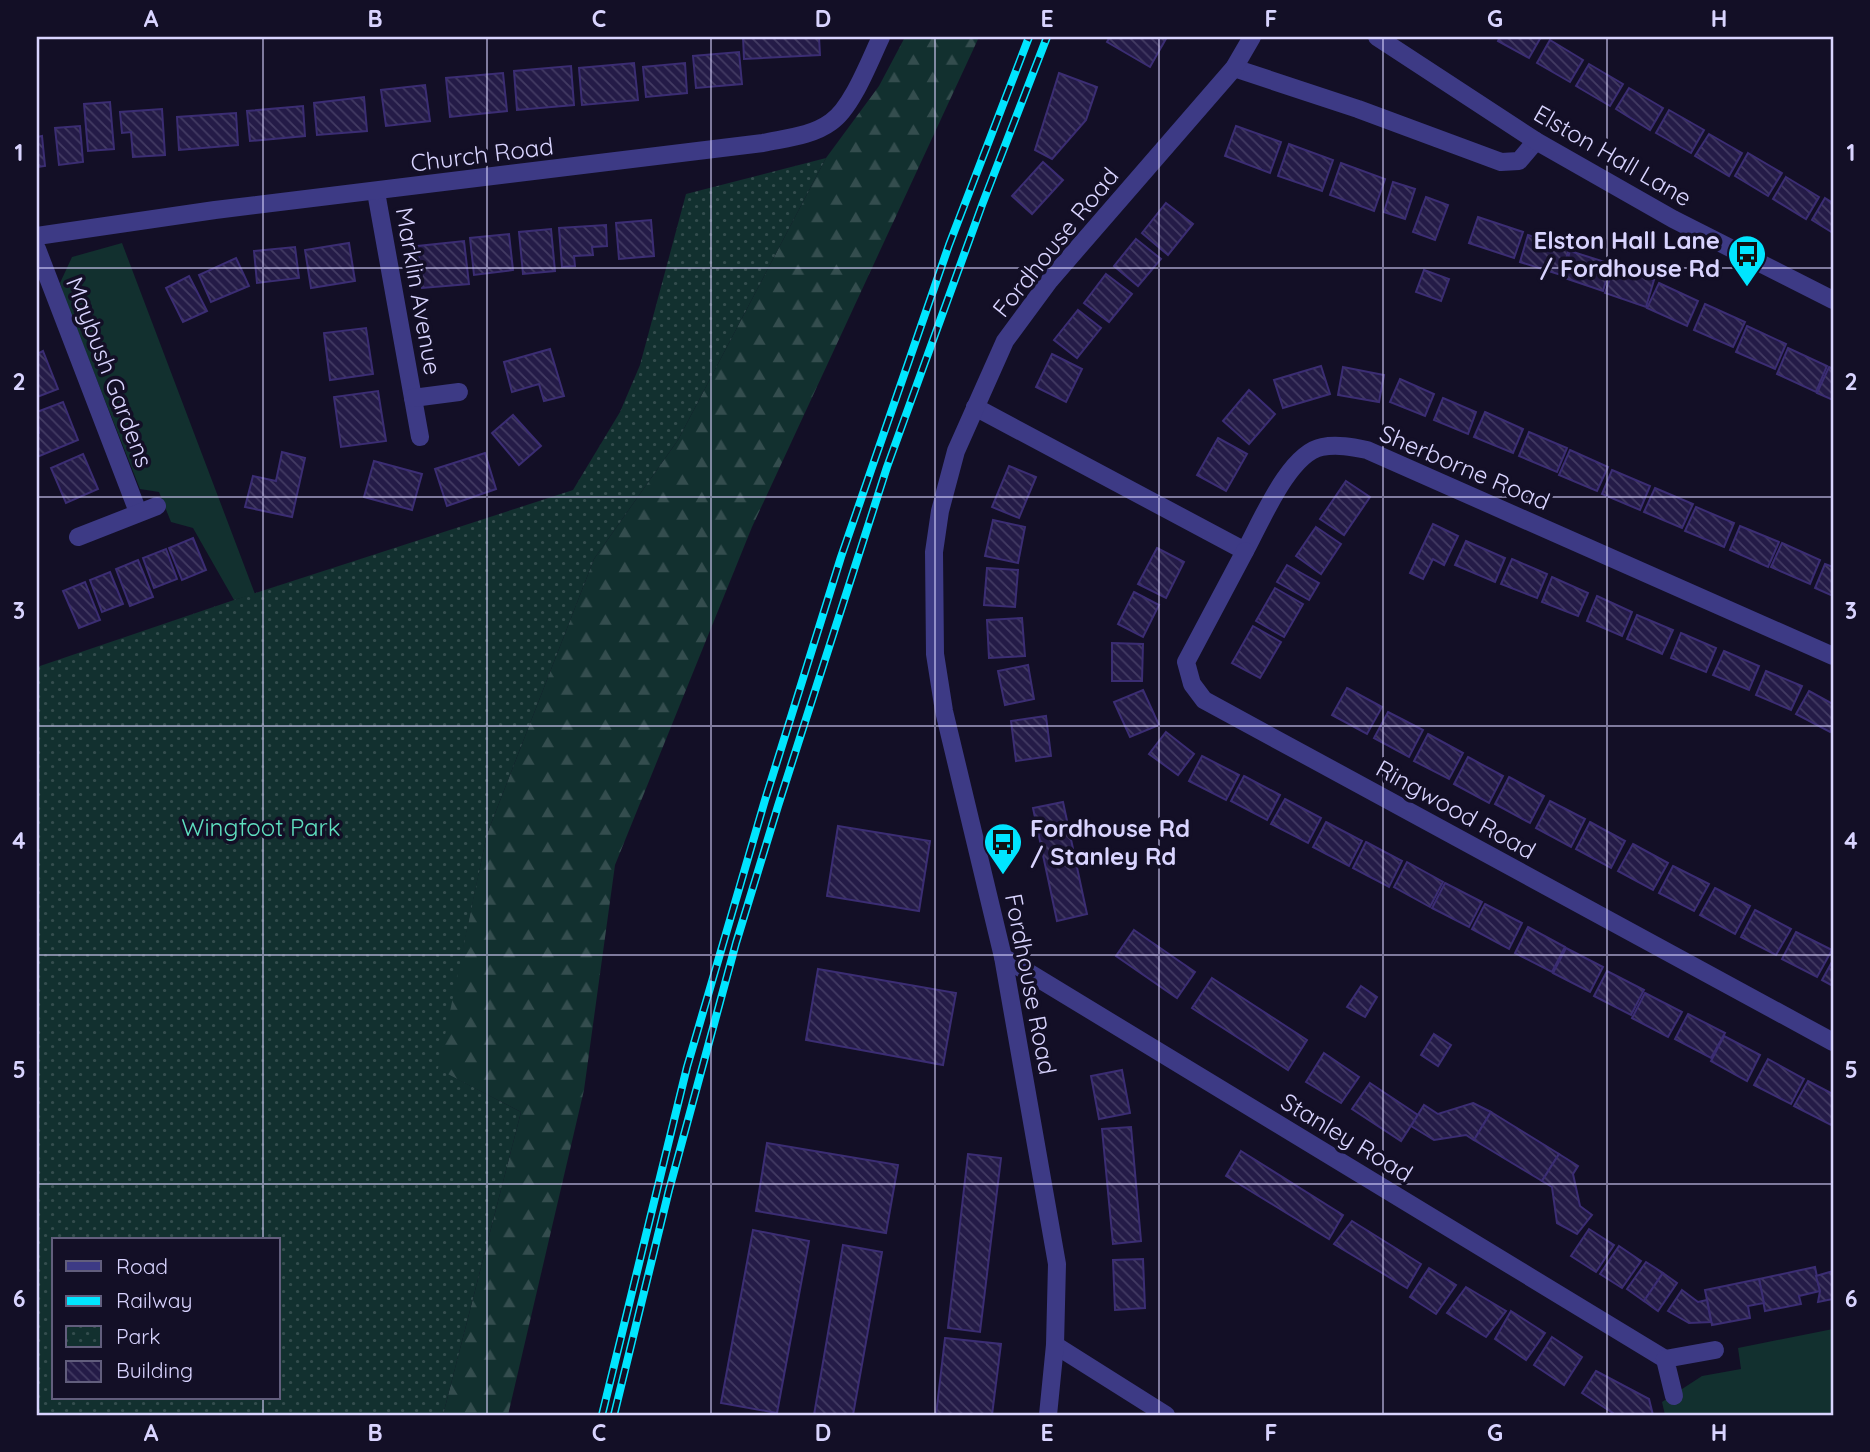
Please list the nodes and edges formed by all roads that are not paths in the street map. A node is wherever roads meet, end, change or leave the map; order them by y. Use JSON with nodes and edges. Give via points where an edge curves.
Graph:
{"nodes":[{"id":1,"x":881,"y":37,"type":"edge"},
{"id":2,"x":1252,"y":37,"type":"edge"},
{"id":3,"x":1377,"y":37,"type":"edge"},
{"id":4,"x":1234,"y":68,"type":"junction"},
{"id":5,"x":1536,"y":141,"type":"junction"},
{"id":6,"x":376,"y":192,"type":"junction"},
{"id":7,"x":37,"y":236,"type":"edge"},
{"id":8,"x":37,"y":250,"type":"edge"},
{"id":9,"x":1833,"y":300,"type":"edge"},
{"id":10,"x":459,"y":392,"type":"dead end"},
{"id":11,"x":413,"y":398,"type":"junction"},
{"id":12,"x":975,"y":407,"type":"junction"},
{"id":13,"x":419,"y":437,"type":"dead end"},
{"id":14,"x":157,"y":506,"type":"dead end"},
{"id":15,"x":138,"y":512,"type":"junction"},
{"id":16,"x":78,"y":537,"type":"dead end"},
{"id":17,"x":1245,"y":551,"type":"junction"},
{"id":18,"x":1833,"y":656,"type":"edge"},
{"id":19,"x":1003,"y":957,"type":"junction"},
{"id":20,"x":1833,"y":1042,"type":"edge"},
{"id":21,"x":1055,"y":1345,"type":"junction"},
{"id":22,"x":1715,"y":1350,"type":"dead end"},
{"id":23,"x":1665,"y":1359,"type":"junction"},
{"id":24,"x":1674,"y":1396,"type":"dead end"},
{"id":25,"x":1048,"y":1415,"type":"edge"},
{"id":26,"x":1166,"y":1415,"type":"edge"}],
"edges":[{"from":1,"to":6,"type":"street","name":"Church Road","via":[[833,122],[808,134]]},
{"from":2,"to":4,"type":"street","name":"Fordhouse Road"},
{"from":3,"to":5,"type":"street","name":"Elston Hall Lane"},
{"from":4,"to":5,"type":"street","via":[[1501,162],[1519,162]]},
{"from":4,"to":12,"type":"street","name":"Fordhouse Road","via":[[1050,280],[1005,341]]},
{"from":5,"to":9,"type":"street","name":"Elston Hall Lane","via":[[1673,219]]},
{"from":6,"to":7,"type":"street","name":"Church Road"},
{"from":6,"to":11,"type":"street","name":"Marklin Avenue"},
{"from":8,"to":15,"type":"street","name":"Maybush Gardens"},
{"from":10,"to":11,"type":"street","name":"Marklin Avenue"},
{"from":11,"to":13,"type":"street","name":"Marklin Avenue"},
{"from":12,"to":17,"type":"street"},
{"from":12,"to":19,"type":"street","name":"Fordhouse Road","via":[[956,451],[940,511],[934,552],[935,654],[944,711]]},
{"from":14,"to":15,"type":"street"},
{"from":15,"to":16,"type":"street"},
{"from":17,"to":18,"type":"street","name":"Sherborne Road","via":[[1291,468],[1305,454],[1321,447],[1367,450]]},
{"from":17,"to":20,"type":"street","name":"Ringwood Road","via":[[1186,662],[1192,684],[1204,700]]},
{"from":19,"to":21,"type":"street","name":"Fordhouse Road","via":[[1057,1264]]},
{"from":19,"to":23,"type":"street","name":"Stanley Road"},
{"from":21,"to":25,"type":"street","name":"Fordhouse Road"},
{"from":21,"to":26,"type":"street"},
{"from":22,"to":23,"type":"street"},
{"from":23,"to":24,"type":"street"}]}
